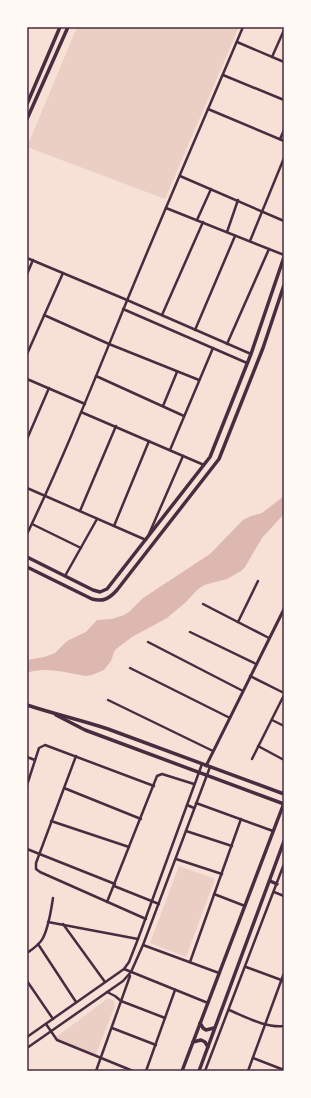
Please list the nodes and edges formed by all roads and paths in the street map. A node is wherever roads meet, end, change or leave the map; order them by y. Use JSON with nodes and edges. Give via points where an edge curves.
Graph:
{"nodes":[{"id":1,"x":60,"y":27,"type":"edge"},
{"id":2,"x":68,"y":27,"type":"edge"},
{"id":3,"x":243,"y":27,"type":"edge"},
{"id":4,"x":284,"y":30,"type":"edge"},
{"id":5,"x":237,"y":42,"type":"junction"},
{"id":6,"x":272,"y":57,"type":"junction"},
{"id":7,"x":284,"y":62,"type":"edge"},
{"id":8,"x":223,"y":75,"type":"junction"},
{"id":9,"x":284,"y":100,"type":"edge"},
{"id":10,"x":27,"y":104,"type":"edge"},
{"id":11,"x":208,"y":109,"type":"junction"},
{"id":12,"x":27,"y":119,"type":"edge"},
{"id":13,"x":284,"y":130,"type":"edge"},
{"id":14,"x":280,"y":139,"type":"junction"},
{"id":15,"x":284,"y":141,"type":"edge"},
{"id":16,"x":284,"y":158,"type":"edge"},
{"id":17,"x":180,"y":176,"type":"junction"},
{"id":18,"x":211,"y":189,"type":"junction"},
{"id":19,"x":238,"y":200,"type":"junction"},
{"id":20,"x":166,"y":208,"type":"junction"},
{"id":21,"x":262,"y":211,"type":"junction"},
{"id":22,"x":197,"y":220,"type":"junction"},
{"id":23,"x":284,"y":221,"type":"edge"},
{"id":24,"x":203,"y":222,"type":"junction"},
{"id":25,"x":227,"y":232,"type":"junction"},
{"id":26,"x":236,"y":236,"type":"junction"},
{"id":27,"x":250,"y":241,"type":"junction"},
{"id":28,"x":269,"y":249,"type":"junction"},
{"id":29,"x":284,"y":256,"type":"edge"},
{"id":30,"x":27,"y":258,"type":"edge"},
{"id":31,"x":33,"y":260,"type":"junction"},
{"id":32,"x":63,"y":273,"type":"junction"},
{"id":33,"x":27,"y":274,"type":"edge"},
{"id":34,"x":284,"y":285,"type":"edge"},
{"id":35,"x":271,"y":296,"type":"junction"},
{"id":36,"x":279,"y":299,"type":"junction"},
{"id":37,"x":127,"y":300,"type":"junction"},
{"id":38,"x":123,"y":309,"type":"junction"},
{"id":39,"x":44,"y":315,"type":"junction"},
{"id":40,"x":162,"y":315,"type":"junction"},
{"id":41,"x":195,"y":330,"type":"junction"},
{"id":42,"x":109,"y":344,"type":"junction"},
{"id":43,"x":227,"y":344,"type":"junction"},
{"id":44,"x":213,"y":348,"type":"junction"},
{"id":45,"x":27,"y":354,"type":"edge"},
{"id":46,"x":251,"y":354,"type":"junction"},
{"id":47,"x":248,"y":364,"type":"junction"},
{"id":48,"x":177,"y":372,"type":"junction"},
{"id":49,"x":96,"y":376,"type":"junction"},
{"id":50,"x":27,"y":379,"type":"edge"},
{"id":51,"x":199,"y":380,"type":"junction"},
{"id":52,"x":50,"y":388,"type":"junction"},
{"id":53,"x":85,"y":404,"type":"junction"},
{"id":54,"x":163,"y":406,"type":"junction"},
{"id":55,"x":81,"y":412,"type":"junction"},
{"id":56,"x":184,"y":416,"type":"junction"},
{"id":57,"x":116,"y":426,"type":"junction"},
{"id":58,"x":221,"y":430,"type":"junction"},
{"id":59,"x":230,"y":433,"type":"junction"},
{"id":60,"x":27,"y":439,"type":"edge"},
{"id":61,"x":149,"y":441,"type":"junction"},
{"id":62,"x":170,"y":450,"type":"junction"},
{"id":63,"x":183,"y":456,"type":"junction"},
{"id":64,"x":204,"y":465,"type":"junction"},
{"id":65,"x":27,"y":488,"type":"edge"},
{"id":66,"x":45,"y":496,"type":"junction"},
{"id":67,"x":80,"y":511,"type":"junction"},
{"id":68,"x":97,"y":519,"type":"junction"},
{"id":69,"x":32,"y":524,"type":"junction"},
{"id":70,"x":114,"y":526,"type":"junction"},
{"id":71,"x":27,"y":534,"type":"edge"},
{"id":72,"x":146,"y":540,"type":"junction"},
{"id":73,"x":80,"y":548,"type":"junction"},
{"id":74,"x":27,"y":558,"type":"edge"},
{"id":75,"x":27,"y":567,"type":"edge"},
{"id":76,"x":65,"y":577,"type":"junction"},
{"id":77,"x":258,"y":581,"type":"dead end"},
{"id":78,"x":203,"y":604,"type":"dead end"},
{"id":79,"x":284,"y":609,"type":"edge"},
{"id":80,"x":238,"y":622,"type":"junction"},
{"id":81,"x":190,"y":632,"type":"dead end"},
{"id":82,"x":269,"y":638,"type":"junction"},
{"id":83,"x":148,"y":642,"type":"dead end"},
{"id":84,"x":256,"y":664,"type":"junction"},
{"id":85,"x":130,"y":668,"type":"dead end"},
{"id":86,"x":250,"y":676,"type":"junction"},
{"id":87,"x":243,"y":691,"type":"junction"},
{"id":88,"x":284,"y":694,"type":"edge"},
{"id":89,"x":108,"y":700,"type":"dead end"},
{"id":90,"x":27,"y":705,"type":"edge"},
{"id":91,"x":51,"y":713,"type":"junction"},
{"id":92,"x":230,"y":718,"type":"junction"},
{"id":93,"x":272,"y":720,"type":"junction"},
{"id":94,"x":284,"y":726,"type":"edge"},
{"id":95,"x":258,"y":746,"type":"junction"},
{"id":96,"x":213,"y":751,"type":"junction"},
{"id":97,"x":76,"y":756,"type":"junction"},
{"id":98,"x":27,"y":757,"type":"edge"},
{"id":99,"x":252,"y":759,"type":"dead end"},
{"id":100,"x":35,"y":760,"type":"junction"},
{"id":101,"x":284,"y":760,"type":"edge"},
{"id":102,"x":206,"y":766,"type":"junction"},
{"id":103,"x":199,"y":772,"type":"junction"},
{"id":104,"x":207,"y":775,"type":"junction"},
{"id":105,"x":27,"y":783,"type":"edge"},
{"id":106,"x":194,"y":784,"type":"junction"},
{"id":107,"x":154,"y":786,"type":"junction"},
{"id":108,"x":64,"y":788,"type":"junction"},
{"id":109,"x":284,"y":794,"type":"edge"},
{"id":110,"x":196,"y":803,"type":"junction"},
{"id":111,"x":284,"y":804,"type":"edge"},
{"id":112,"x":187,"y":805,"type":"junction"},
{"id":113,"x":194,"y":808,"type":"junction"},
{"id":114,"x":283,"y":809,"type":"edge"},
{"id":115,"x":141,"y":819,"type":"junction"},
{"id":116,"x":241,"y":819,"type":"junction"},
{"id":117,"x":51,"y":821,"type":"junction"},
{"id":118,"x":186,"y":831,"type":"junction"},
{"id":119,"x":273,"y":831,"type":"junction"},
{"id":120,"x":284,"y":841,"type":"edge"},
{"id":121,"x":232,"y":846,"type":"junction"},
{"id":122,"x":129,"y":848,"type":"junction"},
{"id":123,"x":27,"y":849,"type":"edge"},
{"id":124,"x":40,"y":853,"type":"junction"},
{"id":125,"x":176,"y":859,"type":"junction"},
{"id":126,"x":284,"y":864,"type":"edge"},
{"id":127,"x":222,"y":874,"type":"junction"},
{"id":128,"x":270,"y":881,"type":"junction"},
{"id":129,"x":277,"y":884,"type":"junction"},
{"id":130,"x":114,"y":885,"type":"junction"},
{"id":131,"x":274,"y":892,"type":"junction"},
{"id":132,"x":214,"y":894,"type":"junction"},
{"id":133,"x":284,"y":896,"type":"edge"},
{"id":134,"x":53,"y":898,"type":"dead end"},
{"id":135,"x":152,"y":901,"type":"junction"},
{"id":136,"x":107,"y":902,"type":"junction"},
{"id":137,"x":159,"y":904,"type":"junction"},
{"id":138,"x":245,"y":906,"type":"junction"},
{"id":139,"x":146,"y":919,"type":"junction"},
{"id":140,"x":48,"y":922,"type":"junction"},
{"id":141,"x":62,"y":924,"type":"junction"},
{"id":142,"x":138,"y":939,"type":"junction"},
{"id":143,"x":38,"y":944,"type":"junction"},
{"id":144,"x":143,"y":945,"type":"junction"},
{"id":145,"x":27,"y":953,"type":"edge"},
{"id":146,"x":190,"y":962,"type":"junction"},
{"id":147,"x":246,"y":967,"type":"junction"},
{"id":148,"x":124,"y":969,"type":"junction"},
{"id":149,"x":131,"y":972,"type":"junction"},
{"id":150,"x":219,"y":973,"type":"junction"},
{"id":151,"x":284,"y":973,"type":"edge"},
{"id":152,"x":27,"y":981,"type":"edge"},
{"id":153,"x":282,"y":981,"type":"edge"},
{"id":154,"x":105,"y":982,"type":"junction"},
{"id":155,"x":175,"y":990,"type":"junction"},
{"id":156,"x":107,"y":992,"type":"junction"},
{"id":157,"x":121,"y":1001,"type":"junction"},
{"id":158,"x":76,"y":1002,"type":"junction"},
{"id":159,"x":208,"y":1003,"type":"junction"},
{"id":160,"x":229,"y":1010,"type":"junction"},
{"id":161,"x":166,"y":1018,"type":"junction"},
{"id":162,"x":53,"y":1019,"type":"junction"},
{"id":163,"x":200,"y":1023,"type":"junction"},
{"id":164,"x":46,"y":1024,"type":"junction"},
{"id":165,"x":266,"y":1025,"type":"junction"},
{"id":166,"x":284,"y":1026,"type":"edge"},
{"id":167,"x":112,"y":1028,"type":"junction"},
{"id":168,"x":214,"y":1028,"type":"junction"},
{"id":169,"x":50,"y":1032,"type":"junction"},
{"id":170,"x":27,"y":1037,"type":"edge"},
{"id":171,"x":193,"y":1042,"type":"junction"},
{"id":172,"x":156,"y":1045,"type":"junction"},
{"id":173,"x":208,"y":1047,"type":"junction"},
{"id":174,"x":27,"y":1048,"type":"edge"},
{"id":175,"x":101,"y":1058,"type":"junction"},
{"id":176,"x":253,"y":1058,"type":"junction"},
{"id":177,"x":284,"y":1070,"type":"edge"},
{"id":178,"x":96,"y":1071,"type":"edge"},
{"id":179,"x":133,"y":1071,"type":"edge"},
{"id":180,"x":146,"y":1071,"type":"edge"},
{"id":181,"x":182,"y":1071,"type":"edge"},
{"id":182,"x":199,"y":1071,"type":"edge"},
{"id":183,"x":205,"y":1071,"type":"edge"},
{"id":184,"x":248,"y":1071,"type":"edge"}],
"edges":[{"from":1,"to":10,"type":"main road"},
{"from":2,"to":12,"type":"main road"},
{"from":3,"to":5,"type":"street"},
{"from":4,"to":6,"type":"street"},
{"from":5,"to":6,"type":"street"},
{"from":5,"to":8,"type":"street"},
{"from":6,"to":7,"type":"street"},
{"from":8,"to":9,"type":"street"},
{"from":8,"to":11,"type":"street"},
{"from":11,"to":14,"type":"street"},
{"from":11,"to":17,"type":"street"},
{"from":13,"to":14,"type":"street"},
{"from":14,"to":15,"type":"street"},
{"from":16,"to":21,"type":"street"},
{"from":17,"to":18,"type":"street"},
{"from":17,"to":20,"type":"street"},
{"from":18,"to":19,"type":"street"},
{"from":18,"to":22,"type":"street"},
{"from":19,"to":21,"type":"street"},
{"from":19,"to":25,"type":"street"},
{"from":20,"to":22,"type":"street"},
{"from":20,"to":37,"type":"street"},
{"from":21,"to":23,"type":"street"},
{"from":21,"to":27,"type":"street"},
{"from":22,"to":24,"type":"street"},
{"from":24,"to":25,"type":"street"},
{"from":24,"to":40,"type":"street"},
{"from":25,"to":26,"type":"street"},
{"from":26,"to":27,"type":"street"},
{"from":26,"to":41,"type":"street"},
{"from":27,"to":28,"type":"street"},
{"from":28,"to":29,"type":"street"},
{"from":28,"to":43,"type":"street"},
{"from":29,"to":35,"type":"main road"},
{"from":30,"to":31,"type":"street"},
{"from":31,"to":32,"type":"street"},
{"from":31,"to":33,"type":"street"},
{"from":32,"to":37,"type":"street"},
{"from":32,"to":39,"type":"street"},
{"from":34,"to":36,"type":"main road"},
{"from":35,"to":36,"type":"main road"},
{"from":35,"to":46,"type":"main road"},
{"from":36,"to":59,"type":"main road"},
{"from":37,"to":38,"type":"street"},
{"from":37,"to":40,"type":"street"},
{"from":38,"to":42,"type":"street"},
{"from":38,"to":44,"type":"street"},
{"from":39,"to":42,"type":"street"},
{"from":39,"to":45,"type":"street"},
{"from":40,"to":41,"type":"street"},
{"from":41,"to":43,"type":"street"},
{"from":42,"to":48,"type":"street"},
{"from":42,"to":49,"type":"street"},
{"from":43,"to":46,"type":"street"},
{"from":44,"to":47,"type":"street"},
{"from":44,"to":51,"type":"street"},
{"from":46,"to":47,"type":"main road"},
{"from":47,"to":58,"type":"main road"},
{"from":48,"to":51,"type":"street"},
{"from":48,"to":54,"type":"street"},
{"from":49,"to":53,"type":"street"},
{"from":49,"to":54,"type":"street"},
{"from":50,"to":52,"type":"street"},
{"from":51,"to":56,"type":"street"},
{"from":52,"to":53,"type":"street"},
{"from":52,"to":60,"type":"street"},
{"from":53,"to":55,"type":"street"},
{"from":54,"to":56,"type":"street"},
{"from":55,"to":57,"type":"street"},
{"from":55,"to":66,"type":"street"},
{"from":56,"to":62,"type":"street"},
{"from":57,"to":61,"type":"street"},
{"from":57,"to":67,"type":"street"},
{"from":58,"to":59,"type":"main road"},
{"from":58,"to":64,"type":"main road"},
{"from":59,"to":75,"type":"main road","via":[[219,459],[111,597],[103,600],[92,599]]},
{"from":61,"to":62,"type":"street"},
{"from":61,"to":70,"type":"street"},
{"from":62,"to":63,"type":"street"},
{"from":63,"to":64,"type":"street"},
{"from":63,"to":72,"type":"street"},
{"from":64,"to":72,"type":"main road"},
{"from":65,"to":66,"type":"street"},
{"from":66,"to":67,"type":"street"},
{"from":66,"to":69,"type":"street"},
{"from":67,"to":68,"type":"street"},
{"from":68,"to":70,"type":"street"},
{"from":68,"to":73,"type":"street"},
{"from":69,"to":71,"type":"street"},
{"from":69,"to":73,"type":"street"},
{"from":70,"to":72,"type":"street"},
{"from":72,"to":76,"type":"main road","via":[[105,591],[93,590]]},
{"from":73,"to":76,"type":"street"},
{"from":74,"to":76,"type":"main road"},
{"from":77,"to":80,"type":"street"},
{"from":78,"to":80,"type":"street"},
{"from":79,"to":82,"type":"street"},
{"from":80,"to":82,"type":"street"},
{"from":81,"to":84,"type":"street"},
{"from":82,"to":84,"type":"street"},
{"from":83,"to":87,"type":"street"},
{"from":84,"to":86,"type":"street"},
{"from":85,"to":92,"type":"street"},
{"from":86,"to":87,"type":"street"},
{"from":86,"to":88,"type":"street"},
{"from":87,"to":92,"type":"street"},
{"from":88,"to":93,"type":"street"},
{"from":89,"to":96,"type":"street"},
{"from":90,"to":91,"type":"main road"},
{"from":91,"to":102,"type":"main road","via":[[84,720]]},
{"from":91,"to":103,"type":"main road","via":[[85,730]]},
{"from":92,"to":96,"type":"street"},
{"from":93,"to":94,"type":"street"},
{"from":93,"to":95,"type":"street"},
{"from":95,"to":99,"type":"street"},
{"from":95,"to":101,"type":"street"},
{"from":96,"to":102,"type":"street"},
{"from":97,"to":100,"type":"street","via":[[45,745],[39,748]]},
{"from":97,"to":107,"type":"street"},
{"from":97,"to":108,"type":"street"},
{"from":98,"to":100,"type":"street"},
{"from":100,"to":105,"type":"street"},
{"from":102,"to":103,"type":"street"},
{"from":102,"to":104,"type":"street"},
{"from":102,"to":109,"type":"main road"},
{"from":103,"to":104,"type":"main road"},
{"from":103,"to":106,"type":"street"},
{"from":104,"to":110,"type":"street"},
{"from":104,"to":111,"type":"main road"},
{"from":106,"to":107,"type":"street","via":[[162,774],[157,776]]},
{"from":106,"to":112,"type":"street"},
{"from":107,"to":115,"type":"street"},
{"from":108,"to":115,"type":"street"},
{"from":108,"to":117,"type":"street"},
{"from":110,"to":113,"type":"street"},
{"from":110,"to":116,"type":"street"},
{"from":111,"to":114,"type":"main road"},
{"from":112,"to":113,"type":"street"},
{"from":112,"to":135,"type":"street"},
{"from":113,"to":118,"type":"street"},
{"from":114,"to":119,"type":"main road"},
{"from":115,"to":122,"type":"street"},
{"from":116,"to":119,"type":"street"},
{"from":116,"to":121,"type":"street"},
{"from":117,"to":122,"type":"street"},
{"from":117,"to":124,"type":"street"},
{"from":118,"to":121,"type":"street"},
{"from":118,"to":125,"type":"street"},
{"from":119,"to":138,"type":"main road"},
{"from":120,"to":128,"type":"main road"},
{"from":121,"to":127,"type":"street"},
{"from":122,"to":130,"type":"street"},
{"from":123,"to":124,"type":"street"},
{"from":124,"to":130,"type":"street"},
{"from":124,"to":136,"type":"street","via":[[35,866],[38,871]]},
{"from":125,"to":127,"type":"street"},
{"from":125,"to":137,"type":"street"},
{"from":126,"to":129,"type":"street"},
{"from":127,"to":132,"type":"street"},
{"from":128,"to":129,"type":"main road"},
{"from":128,"to":168,"type":"main road"},
{"from":129,"to":131,"type":"street"},
{"from":130,"to":135,"type":"street"},
{"from":130,"to":136,"type":"street"},
{"from":131,"to":133,"type":"street"},
{"from":131,"to":147,"type":"street"},
{"from":132,"to":138,"type":"street"},
{"from":132,"to":146,"type":"street"},
{"from":134,"to":140,"type":"street"},
{"from":135,"to":137,"type":"street"},
{"from":135,"to":139,"type":"street"},
{"from":136,"to":139,"type":"street"},
{"from":137,"to":144,"type":"street"},
{"from":138,"to":150,"type":"main road"},
{"from":139,"to":142,"type":"street"},
{"from":140,"to":141,"type":"street"},
{"from":140,"to":143,"type":"street","via":[[43,939]]},
{"from":141,"to":142,"type":"street"},
{"from":141,"to":154,"type":"street"},
{"from":142,"to":148,"type":"street"},
{"from":143,"to":145,"type":"street"},
{"from":143,"to":158,"type":"street"},
{"from":144,"to":146,"type":"street"},
{"from":144,"to":149,"type":"street"},
{"from":146,"to":150,"type":"street"},
{"from":147,"to":153,"type":"street"},
{"from":147,"to":160,"type":"street"},
{"from":148,"to":149,"type":"street"},
{"from":148,"to":154,"type":"street"},
{"from":149,"to":155,"type":"street"},
{"from":149,"to":156,"type":"street","via":[[127,978]]},
{"from":149,"to":157,"type":"street"},
{"from":150,"to":159,"type":"main road"},
{"from":151,"to":153,"type":"street"},
{"from":152,"to":162,"type":"street"},
{"from":153,"to":165,"type":"street"},
{"from":154,"to":158,"type":"street"},
{"from":155,"to":159,"type":"street"},
{"from":155,"to":161,"type":"street"},
{"from":156,"to":157,"type":"street"},
{"from":156,"to":169,"type":"street"},
{"from":157,"to":161,"type":"street"},
{"from":157,"to":167,"type":"street"},
{"from":158,"to":162,"type":"street"},
{"from":159,"to":163,"type":"main road"},
{"from":160,"to":165,"type":"street"},
{"from":160,"to":183,"type":"street"},
{"from":161,"to":172,"type":"street"},
{"from":162,"to":164,"type":"street"},
{"from":163,"to":168,"type":"main road","via":[[206,1030]]},
{"from":163,"to":171,"type":"main road"},
{"from":164,"to":169,"type":"street"},
{"from":164,"to":170,"type":"street"},
{"from":165,"to":166,"type":"street"},
{"from":165,"to":176,"type":"street"},
{"from":167,"to":172,"type":"street"},
{"from":167,"to":175,"type":"street"},
{"from":168,"to":173,"type":"main road"},
{"from":169,"to":174,"type":"street"},
{"from":169,"to":175,"type":"street","via":[[57,1040]]},
{"from":171,"to":173,"type":"main road","via":[[201,1040]]},
{"from":171,"to":181,"type":"main road"},
{"from":172,"to":180,"type":"street"},
{"from":173,"to":182,"type":"main road"},
{"from":175,"to":178,"type":"street"},
{"from":175,"to":179,"type":"street"},
{"from":176,"to":177,"type":"street"},
{"from":176,"to":184,"type":"street"}]}
